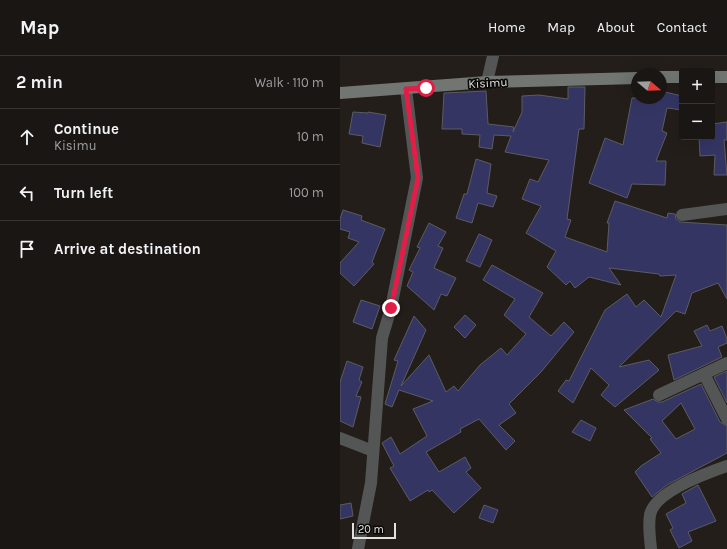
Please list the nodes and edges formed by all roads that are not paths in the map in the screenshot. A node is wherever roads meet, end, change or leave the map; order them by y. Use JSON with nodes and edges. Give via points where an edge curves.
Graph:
{"nodes":[{"id":1,"x":493,"y":56,"type":"edge"},
{"id":2,"x":667,"y":77,"type":"edge"},
{"id":3,"x":679,"y":77,"type":"edge"},
{"id":4,"x":715,"y":77,"type":"edge"},
{"id":5,"x":727,"y":77,"type":"edge"},
{"id":6,"x":631,"y":78,"type":"edge"},
{"id":7,"x":488,"y":82,"type":"junction"},
{"id":8,"x":406,"y":89,"type":"junction"},
{"id":9,"x":340,"y":93,"type":"edge"},
{"id":10,"x":727,"y":209,"type":"edge"},
{"id":11,"x":682,"y":215,"type":"dead end"},
{"id":12,"x":727,"y":363,"type":"edge"},
{"id":13,"x":704,"y":374,"type":"junction"},
{"id":14,"x":659,"y":394,"type":"dead end"},
{"id":15,"x":727,"y":419,"type":"edge"},
{"id":16,"x":340,"y":438,"type":"edge"},
{"id":17,"x":373,"y":451,"type":"junction"},
{"id":18,"x":727,"y":466,"type":"edge"},
{"id":19,"x":358,"y":549,"type":"edge"},
{"id":20,"x":651,"y":549,"type":"edge"}],
"edges":[{"from":1,"to":7,"type":"street"},
{"from":2,"to":3,"type":"street"},
{"from":4,"to":5,"type":"street"},
{"from":6,"to":7,"type":"street","name":"Kisimu"},
{"from":7,"to":8,"type":"street","name":"Kisimu"},
{"from":8,"to":9,"type":"street","name":"Kisimu"},
{"from":8,"to":17,"type":"street","via":[[418,178],[391,308],[382,338]]},
{"from":10,"to":11,"type":"street"},
{"from":12,"to":13,"type":"street"},
{"from":13,"to":14,"type":"street"},
{"from":13,"to":15,"type":"street"},
{"from":16,"to":17,"type":"street"},
{"from":17,"to":19,"type":"street","via":[[371,483]]},
{"from":18,"to":20,"type":"street","via":[[679,486],[657,503],[650,514],[648,529]]}]}
